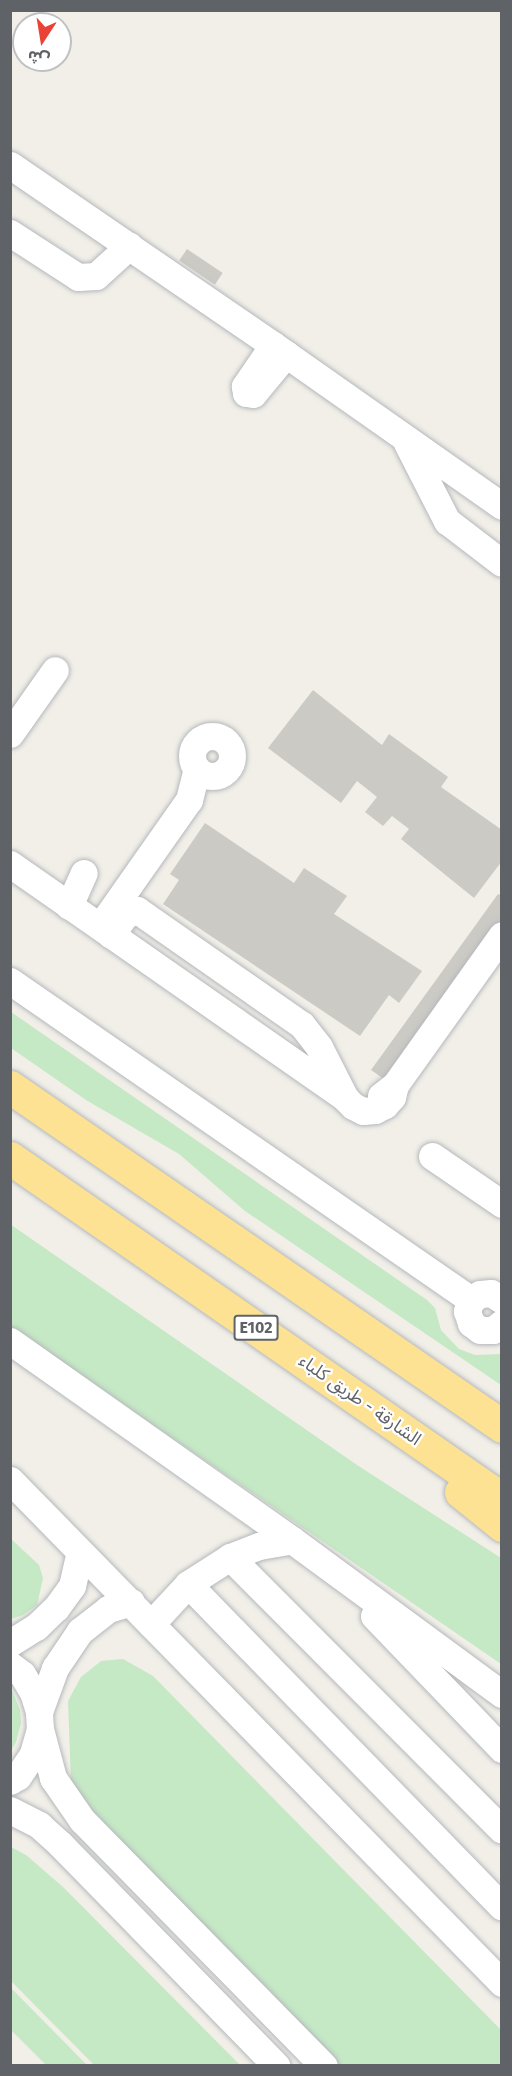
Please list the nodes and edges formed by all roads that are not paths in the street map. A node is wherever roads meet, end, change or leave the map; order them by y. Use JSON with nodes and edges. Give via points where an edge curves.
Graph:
{"nodes":[{"id":1,"x":10,"y":165,"type":"edge"},
{"id":2,"x":10,"y":233,"type":"edge"},
{"id":3,"x":129,"y":246,"type":"junction"},
{"id":4,"x":405,"y":439,"type":"junction"},
{"id":5,"x":468,"y":484,"type":"junction"},
{"id":6,"x":501,"y":506,"type":"edge"},
{"id":7,"x":451,"y":525,"type":"junction"},
{"id":8,"x":501,"y":563,"type":"edge"},
{"id":9,"x":55,"y":670,"type":"dead end"},
{"id":10,"x":10,"y":734,"type":"edge"},
{"id":11,"x":10,"y":864,"type":"edge"},
{"id":12,"x":84,"y":873,"type":"dead end"},
{"id":13,"x":69,"y":906,"type":"junction"},
{"id":14,"x":136,"y":910,"type":"junction"},
{"id":15,"x":105,"y":931,"type":"junction"},
{"id":16,"x":501,"y":934,"type":"edge"},
{"id":17,"x":10,"y":981,"type":"edge"},
{"id":18,"x":10,"y":1087,"type":"edge"},
{"id":19,"x":345,"y":1098,"type":"junction"},
{"id":20,"x":432,"y":1156,"type":"dead end"},
{"id":21,"x":10,"y":1158,"type":"edge"},
{"id":22,"x":10,"y":1176,"type":"edge"},
{"id":23,"x":53,"y":1187,"type":"junction"},
{"id":24,"x":501,"y":1204,"type":"edge"},
{"id":25,"x":493,"y":1295,"type":"edge"},
{"id":26,"x":501,"y":1323,"type":"edge"},
{"id":27,"x":10,"y":1341,"type":"edge"},
{"id":28,"x":380,"y":1414,"type":"junction"},
{"id":29,"x":501,"y":1426,"type":"edge"},
{"id":30,"x":10,"y":1480,"type":"edge"},
{"id":31,"x":501,"y":1499,"type":"edge"},
{"id":32,"x":501,"y":1525,"type":"edge"},
{"id":33,"x":292,"y":1540,"type":"junction"},
{"id":34,"x":80,"y":1552,"type":"junction"},
{"id":35,"x":230,"y":1557,"type":"junction"},
{"id":36,"x":323,"y":1563,"type":"junction"},
{"id":37,"x":188,"y":1584,"type":"junction"},
{"id":38,"x":131,"y":1602,"type":"junction"},
{"id":39,"x":151,"y":1624,"type":"junction"},
{"id":40,"x":10,"y":1642,"type":"edge"},
{"id":41,"x":10,"y":1665,"type":"edge"},
{"id":42,"x":501,"y":1694,"type":"edge"},
{"id":43,"x":40,"y":1720,"type":"junction"},
{"id":44,"x":501,"y":1749,"type":"edge"},
{"id":45,"x":10,"y":1781,"type":"edge"},
{"id":46,"x":10,"y":1810,"type":"edge"},
{"id":47,"x":501,"y":1830,"type":"edge"},
{"id":48,"x":501,"y":1907,"type":"edge"},
{"id":49,"x":501,"y":1983,"type":"edge"},
{"id":50,"x":277,"y":2066,"type":"edge"},
{"id":51,"x":324,"y":2066,"type":"edge"}],
"edges":[{"from":1,"to":3,"type":"street"},
{"from":2,"to":3,"type":"street","via":[[78,277],[96,276]]},
{"from":3,"to":4,"type":"street"},
{"from":4,"to":5,"type":"street"},
{"from":4,"to":7,"type":"street"},
{"from":5,"to":6,"type":"street"},
{"from":5,"to":7,"type":"street","via":[[453,507]]},
{"from":7,"to":8,"type":"street"},
{"from":9,"to":10,"type":"street"},
{"from":11,"to":13,"type":"street"},
{"from":12,"to":13,"type":"street"},
{"from":13,"to":15,"type":"street"},
{"from":14,"to":15,"type":"street"},
{"from":14,"to":15,"type":"street","via":[[142,885],[207,772]]},
{"from":14,"to":19,"type":"street","via":[[302,1024],[319,1047]]},
{"from":15,"to":19,"type":"street"},
{"from":16,"to":19,"type":"street","via":[[395,1085],[372,1100]]},
{"from":17,"to":25,"type":"street"},
{"from":18,"to":29,"type":"highway"},
{"from":20,"to":24,"type":"street"},
{"from":21,"to":23,"type":"highway","name":"الشارقة - طريق كلباء","number":"E102"},
{"from":22,"to":23,"type":"highway"},
{"from":23,"to":28,"type":"highway","name":"الشارقة - طريق كلباء","number":"E102"},
{"from":25,"to":26,"type":"street","via":[[468,1317],[475,1327],[487,1331]]},
{"from":27,"to":33,"type":"street"},
{"from":28,"to":31,"type":"highway","name":"الشارقة - طريق كلباء","number":"E102"},
{"from":28,"to":32,"type":"highway","via":[[422,1460]]},
{"from":30,"to":34,"type":"street"},
{"from":33,"to":35,"type":"street"},
{"from":33,"to":36,"type":"street"},
{"from":34,"to":38,"type":"street"},
{"from":34,"to":40,"type":"street","via":[[72,1586],[56,1608],[36,1627]]},
{"from":35,"to":37,"type":"street"},
{"from":35,"to":47,"type":"street"},
{"from":36,"to":42,"type":"street"},
{"from":36,"to":44,"type":"street"},
{"from":37,"to":39,"type":"street"},
{"from":37,"to":48,"type":"street"},
{"from":38,"to":39,"type":"street"},
{"from":38,"to":43,"type":"street","via":[[108,1609],[80,1631],[55,1668]]},
{"from":39,"to":49,"type":"street"},
{"from":41,"to":43,"type":"street","via":[[22,1674],[33,1692]]},
{"from":43,"to":45,"type":"street","via":[[33,1754]]},
{"from":43,"to":51,"type":"street","via":[[53,1778],[82,1820]]},
{"from":46,"to":50,"type":"street","via":[[39,1825],[60,1844]]}]}
